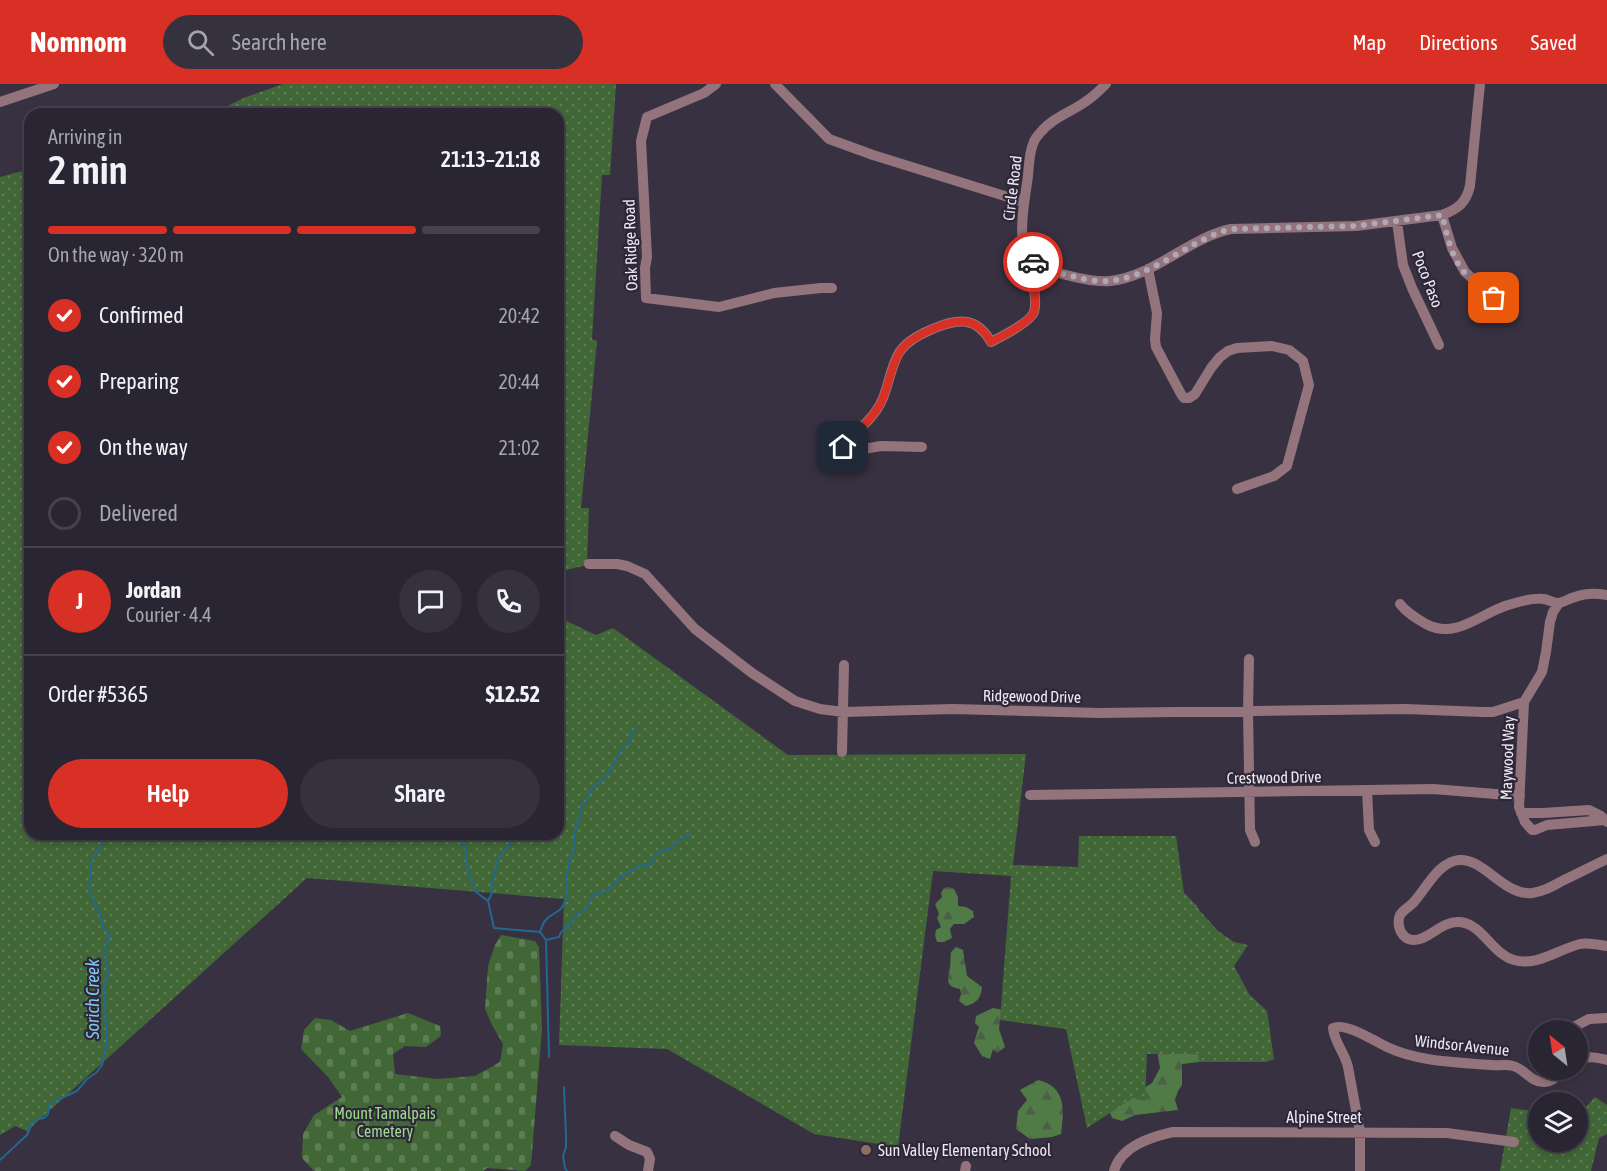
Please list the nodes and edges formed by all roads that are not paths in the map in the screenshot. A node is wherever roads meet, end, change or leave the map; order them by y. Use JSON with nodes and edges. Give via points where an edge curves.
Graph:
{"nodes":[{"id":1,"x":54,"y":84,"type":"edge"},
{"id":2,"x":716,"y":84,"type":"edge"},
{"id":3,"x":775,"y":84,"type":"edge"},
{"id":4,"x":1106,"y":84,"type":"edge"},
{"id":5,"x":1480,"y":84,"type":"edge"},
{"id":6,"x":0,"y":102,"type":"edge"},
{"id":7,"x":1024,"y":202,"type":"junction"},
{"id":8,"x":1442,"y":215,"type":"junction"},
{"id":9,"x":1397,"y":222,"type":"junction"},
{"id":10,"x":1028,"y":259,"type":"junction"},
{"id":11,"x":1148,"y":269,"type":"junction"},
{"id":12,"x":832,"y":288,"type":"dead end"},
{"id":13,"x":1509,"y":311,"type":"dead end"},
{"id":14,"x":1439,"y":345,"type":"dead end"},
{"id":15,"x":922,"y":447,"type":"dead end"},
{"id":16,"x":1236,"y":489,"type":"dead end"},
{"id":17,"x":589,"y":564,"type":"dead end"},
{"id":18,"x":1607,"y":595,"type":"edge"},
{"id":19,"x":1559,"y":603,"type":"junction"},
{"id":20,"x":1400,"y":604,"type":"dead end"},
{"id":21,"x":1249,"y":659,"type":"dead end"},
{"id":22,"x":844,"y":665,"type":"dead end"},
{"id":23,"x":1524,"y":702,"type":"junction"},
{"id":24,"x":843,"y":712,"type":"junction"},
{"id":25,"x":1248,"y":712,"type":"junction"},
{"id":26,"x":842,"y":752,"type":"dead end"},
{"id":27,"x":1367,"y":790,"type":"junction"},
{"id":28,"x":1249,"y":792,"type":"junction"},
{"id":29,"x":1030,"y":795,"type":"dead end"},
{"id":30,"x":1520,"y":796,"type":"junction"},
{"id":31,"x":1521,"y":813,"type":"junction"},
{"id":32,"x":1606,"y":821,"type":"edge"},
{"id":33,"x":1256,"y":842,"type":"dead end"},
{"id":34,"x":1375,"y":842,"type":"dead end"},
{"id":35,"x":1607,"y":859,"type":"edge"},
{"id":36,"x":1607,"y":946,"type":"edge"},
{"id":37,"x":1607,"y":1018,"type":"edge"},
{"id":38,"x":1587,"y":1020,"type":"edge"},
{"id":39,"x":1588,"y":1057,"type":"edge"},
{"id":40,"x":1607,"y":1060,"type":"edge"},
{"id":41,"x":1528,"y":1075,"type":"edge"},
{"id":42,"x":1534,"y":1080,"type":"edge"},
{"id":43,"x":1552,"y":1080,"type":"edge"},
{"id":44,"x":1360,"y":1132,"type":"junction"},
{"id":45,"x":615,"y":1136,"type":"dead end"},
{"id":46,"x":1514,"y":1142,"type":"dead end"},
{"id":47,"x":648,"y":1171,"type":"edge"},
{"id":48,"x":1114,"y":1171,"type":"edge"},
{"id":49,"x":1360,"y":1171,"type":"edge"}],
"edges":[{"from":1,"to":6,"type":"street"},
{"from":2,"to":12,"type":"street","name":"Oak Ridge Road","via":[[647,117],[641,141],[646,298],[719,308],[774,293]]},
{"from":3,"to":7,"type":"street","via":[[829,139]]},
{"from":4,"to":7,"type":"street","name":"Circle Road","via":[[1040,133],[1033,145]]},
{"from":5,"to":8,"type":"street","via":[[1468,193],[1463,204]]},
{"from":7,"to":10,"type":"street","name":"Circle Road","via":[[1022,233]]},
{"from":8,"to":9,"type":"street"},
{"from":8,"to":13,"type":"street","via":[[1465,273]]},
{"from":9,"to":11,"type":"street","via":[[1231,229]]},
{"from":9,"to":14,"type":"street","name":"Poco Paso","via":[[1403,265]]},
{"from":10,"to":11,"type":"street","via":[[1065,275],[1107,282]]},
{"from":10,"to":15,"type":"street","name":"Circle Road","via":[[1035,300],[1030,318],[991,342],[985,331],[968,322],[928,330],[903,346],[882,400],[843,447],[852,451],[881,446]]},
{"from":11,"to":16,"type":"street","via":[[1156,301],[1156,347],[1184,398],[1195,394],[1220,357],[1237,348],[1272,346],[1289,350],[1303,361],[1309,385],[1287,466],[1274,476]]},
{"from":17,"to":24,"type":"street","name":"Ridgewood Drive","via":[[617,564],[645,574],[695,629],[752,673],[795,701]]},
{"from":18,"to":19,"type":"street","via":[[1578,596]]},
{"from":19,"to":20,"type":"street","via":[[1543,599],[1520,602],[1449,630],[1426,624]]},
{"from":19,"to":23,"type":"street","name":"Maywood Way","via":[[1550,622],[1542,672]]},
{"from":21,"to":25,"type":"street"},
{"from":22,"to":24,"type":"street"},
{"from":23,"to":25,"type":"street","name":"Ridgewood Drive","via":[[1492,712]]},
{"from":23,"to":30,"type":"street","name":"Maywood Way"},
{"from":24,"to":25,"type":"street","name":"Ridgewood Drive"},
{"from":24,"to":26,"type":"street"},
{"from":25,"to":28,"type":"street"},
{"from":27,"to":28,"type":"street","name":"Crestwood Drive"},
{"from":27,"to":30,"type":"street","name":"Crestwood Drive","via":[[1432,789]]},
{"from":27,"to":34,"type":"street","via":[[1369,830]]},
{"from":28,"to":29,"type":"street","name":"Crestwood Drive"},
{"from":28,"to":33,"type":"street","via":[[1250,831]]},
{"from":30,"to":31,"type":"street","name":"Maywood Way"},
{"from":31,"to":32,"type":"street","name":"Maywood Way","via":[[1589,810]]},
{"from":31,"to":32,"type":"street","name":"Maywood Way","via":[[1535,831],[1547,825]]},
{"from":35,"to":36,"type":"street","via":[[1530,894],[1512,890],[1473,863],[1460,860],[1447,864],[1401,914],[1399,924],[1407,939],[1415,940],[1446,924],[1465,923],[1514,960],[1540,959],[1582,943]]},
{"from":37,"to":38,"type":"street"},
{"from":39,"to":40,"type":"street"},
{"from":41,"to":44,"type":"street","name":"Windsor Avenue","via":[[1511,1065],[1422,1059],[1338,1026],[1333,1028],[1346,1057]]},
{"from":42,"to":43,"type":"street","name":"Windsor Avenue"},
{"from":44,"to":46,"type":"street","name":"Alpine Street","via":[[1447,1133]]},
{"from":44,"to":48,"type":"street","name":"Alpine Street","via":[[1173,1132],[1136,1145],[1121,1158]]},
{"from":44,"to":49,"type":"street"},
{"from":45,"to":47,"type":"street","via":[[647,1152]]}]}
